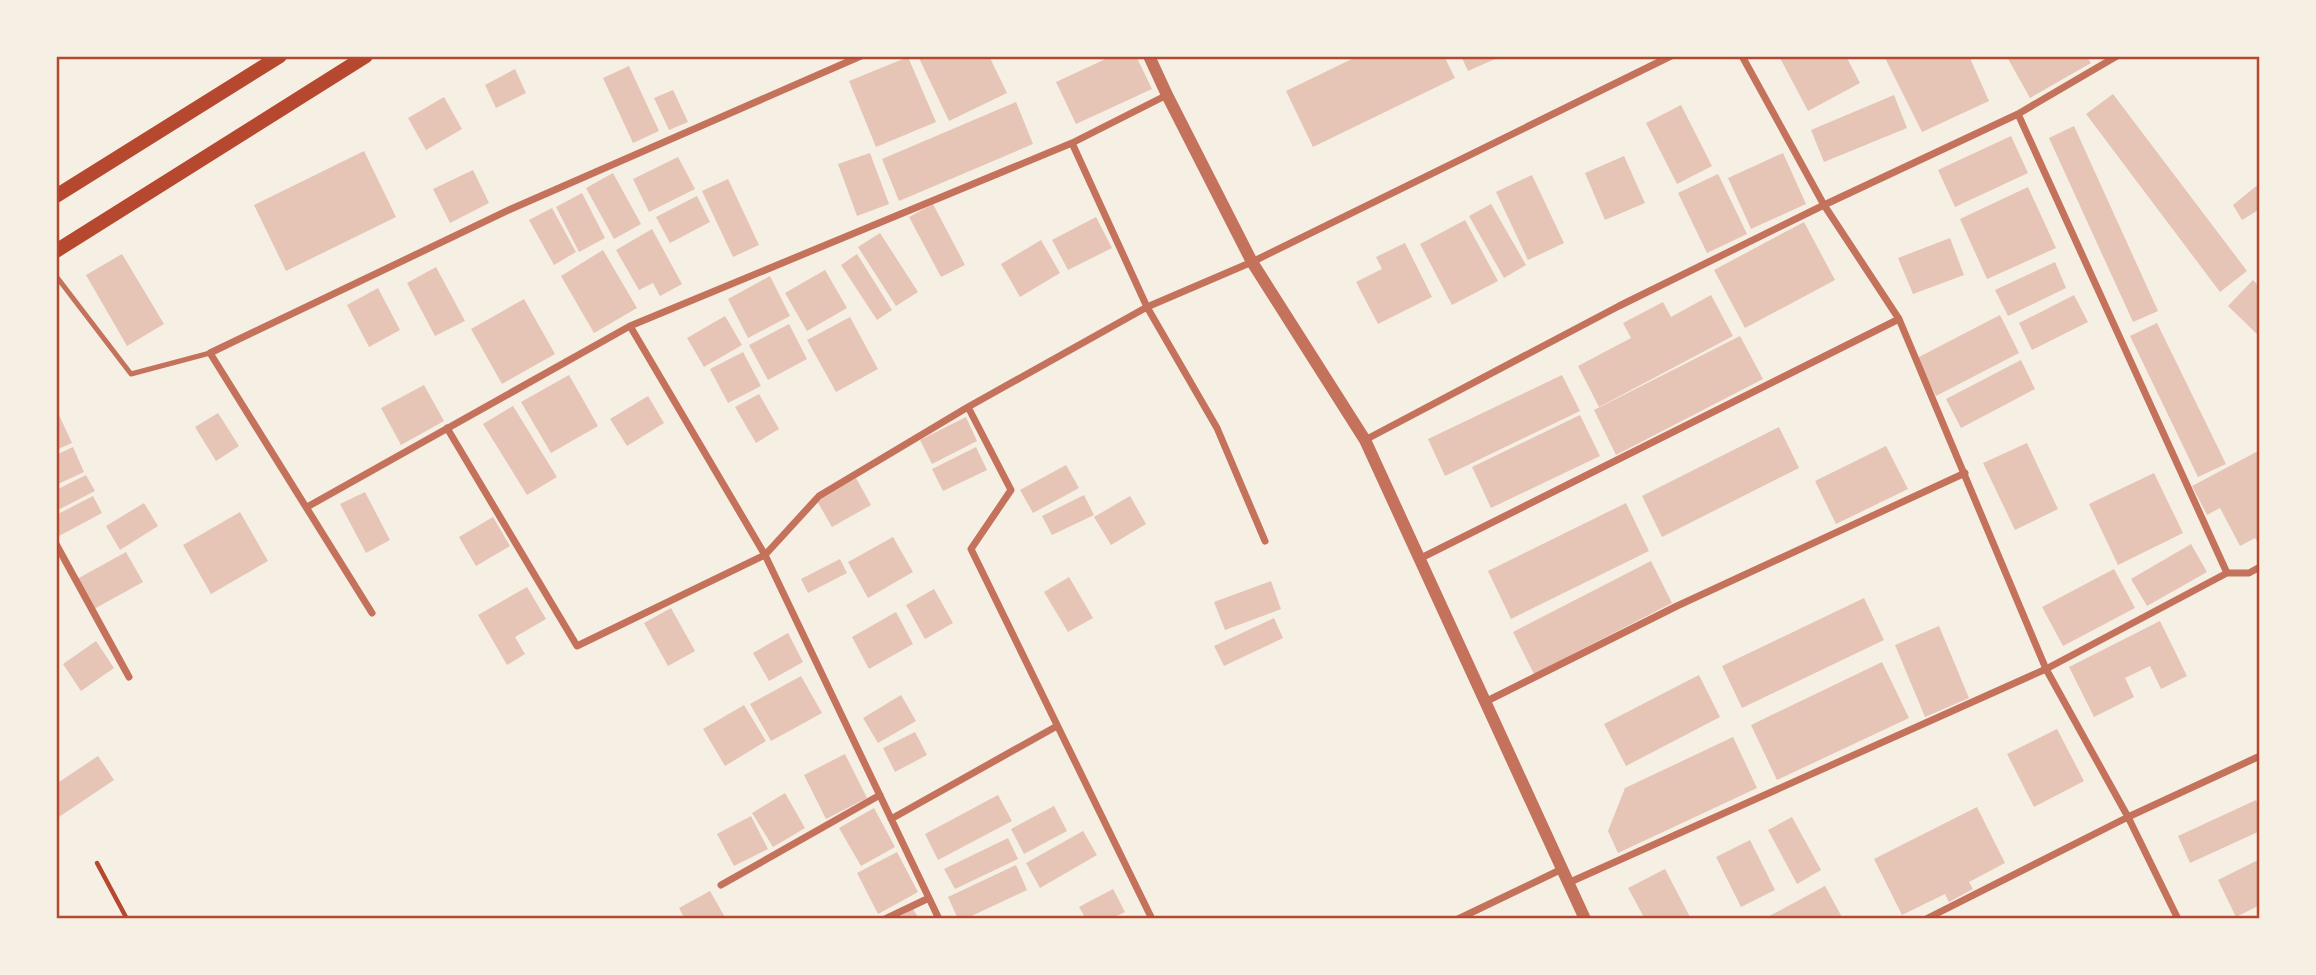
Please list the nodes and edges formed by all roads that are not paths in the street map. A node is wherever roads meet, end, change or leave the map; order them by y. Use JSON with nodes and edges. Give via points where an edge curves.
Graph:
{"nodes":[{"id":1,"x":280,"y":56,"type":"edge"},
{"id":2,"x":366,"y":56,"type":"edge"},
{"id":3,"x":861,"y":56,"type":"edge"},
{"id":4,"x":1149,"y":56,"type":"edge"},
{"id":5,"x":1671,"y":56,"type":"edge"},
{"id":6,"x":1742,"y":56,"type":"edge"},
{"id":7,"x":2117,"y":56,"type":"edge"},
{"id":8,"x":1167,"y":95,"type":"junction"},
{"id":9,"x":2018,"y":114,"type":"junction"},
{"id":10,"x":1072,"y":143,"type":"junction"},
{"id":11,"x":56,"y":196,"type":"edge"},
{"id":12,"x":1824,"y":205,"type":"junction"},
{"id":13,"x":56,"y":251,"type":"edge"},
{"id":14,"x":1252,"y":262,"type":"junction"},
{"id":15,"x":56,"y":276,"type":"edge"},
{"id":16,"x":1147,"y":307,"type":"junction"},
{"id":17,"x":1899,"y":319,"type":"junction"},
{"id":18,"x":629,"y":326,"type":"junction"},
{"id":19,"x":210,"y":353,"type":"junction"},
{"id":20,"x":968,"y":407,"type":"junction"},
{"id":21,"x":447,"y":428,"type":"junction"},
{"id":22,"x":1365,"y":440,"type":"junction"},
{"id":23,"x":1965,"y":473,"type":"junction"},
{"id":24,"x":307,"y":507,"type":"junction"},
{"id":25,"x":1265,"y":541,"type":"dead end"},
{"id":26,"x":56,"y":544,"type":"edge"},
{"id":27,"x":765,"y":555,"type":"junction"},
{"id":28,"x":1419,"y":559,"type":"junction"},
{"id":29,"x":2260,"y":567,"type":"edge"},
{"id":30,"x":2227,"y":573,"type":"junction"},
{"id":31,"x":372,"y":613,"type":"dead end"},
{"id":32,"x":2046,"y":669,"type":"junction"},
{"id":33,"x":129,"y":677,"type":"dead end"},
{"id":34,"x":1485,"y":702,"type":"junction"},
{"id":35,"x":1057,"y":726,"type":"junction"},
{"id":36,"x":2260,"y":756,"type":"edge"},
{"id":37,"x":880,"y":796,"type":"junction"},
{"id":38,"x":2128,"y":817,"type":"junction"},
{"id":39,"x":891,"y":819,"type":"junction"},
{"id":40,"x":1562,"y":869,"type":"junction"},
{"id":41,"x":1568,"y":883,"type":"junction"},
{"id":42,"x":720,"y":886,"type":"dead end"},
{"id":43,"x":929,"y":898,"type":"junction"},
{"id":44,"x":885,"y":919,"type":"edge"},
{"id":45,"x":939,"y":919,"type":"edge"},
{"id":46,"x":1152,"y":919,"type":"edge"},
{"id":47,"x":1458,"y":919,"type":"edge"},
{"id":48,"x":1585,"y":919,"type":"edge"},
{"id":49,"x":1926,"y":919,"type":"edge"},
{"id":50,"x":2178,"y":919,"type":"edge"}],
"edges":[{"from":1,"to":11,"type":"main road"},
{"from":2,"to":13,"type":"main road"},
{"from":3,"to":19,"type":"street","via":[[511,209]]},
{"from":4,"to":8,"type":"street"},
{"from":5,"to":14,"type":"street"},
{"from":6,"to":12,"type":"street"},
{"from":7,"to":9,"type":"street"},
{"from":8,"to":10,"type":"street"},
{"from":8,"to":14,"type":"street"},
{"from":9,"to":12,"type":"street"},
{"from":9,"to":30,"type":"street"},
{"from":10,"to":16,"type":"street"},
{"from":10,"to":18,"type":"street"},
{"from":12,"to":17,"type":"street"},
{"from":12,"to":22,"type":"street","via":[[1619,306]]},
{"from":14,"to":16,"type":"street"},
{"from":14,"to":22,"type":"street"},
{"from":15,"to":19,"type":"lane","via":[[131,374]]},
{"from":16,"to":20,"type":"street"},
{"from":16,"to":25,"type":"street","via":[[1217,428]]},
{"from":17,"to":23,"type":"street"},
{"from":17,"to":28,"type":"street"},
{"from":18,"to":21,"type":"street"},
{"from":18,"to":27,"type":"street"},
{"from":19,"to":24,"type":"street"},
{"from":20,"to":27,"type":"street","via":[[819,496]]},
{"from":20,"to":35,"type":"street","via":[[1011,490],[971,549]]},
{"from":21,"to":24,"type":"street"},
{"from":21,"to":27,"type":"street","via":[[577,646]]},
{"from":22,"to":28,"type":"street"},
{"from":23,"to":32,"type":"street"},
{"from":23,"to":34,"type":"street","via":[[1677,606]]},
{"from":24,"to":31,"type":"street"},
{"from":26,"to":33,"type":"street"},
{"from":27,"to":37,"type":"street"},
{"from":28,"to":34,"type":"street"},
{"from":29,"to":30,"type":"street","via":[[2249,573]]},
{"from":30,"to":32,"type":"street"},
{"from":32,"to":38,"type":"street"},
{"from":32,"to":41,"type":"street"},
{"from":34,"to":40,"type":"street"},
{"from":35,"to":39,"type":"street"},
{"from":35,"to":46,"type":"street"},
{"from":36,"to":38,"type":"street"},
{"from":37,"to":39,"type":"street"},
{"from":37,"to":42,"type":"street"},
{"from":38,"to":49,"type":"street"},
{"from":38,"to":50,"type":"street"},
{"from":39,"to":43,"type":"street"},
{"from":40,"to":41,"type":"street"},
{"from":40,"to":47,"type":"street"},
{"from":41,"to":48,"type":"street"},
{"from":43,"to":44,"type":"street"},
{"from":43,"to":45,"type":"street"}]}
